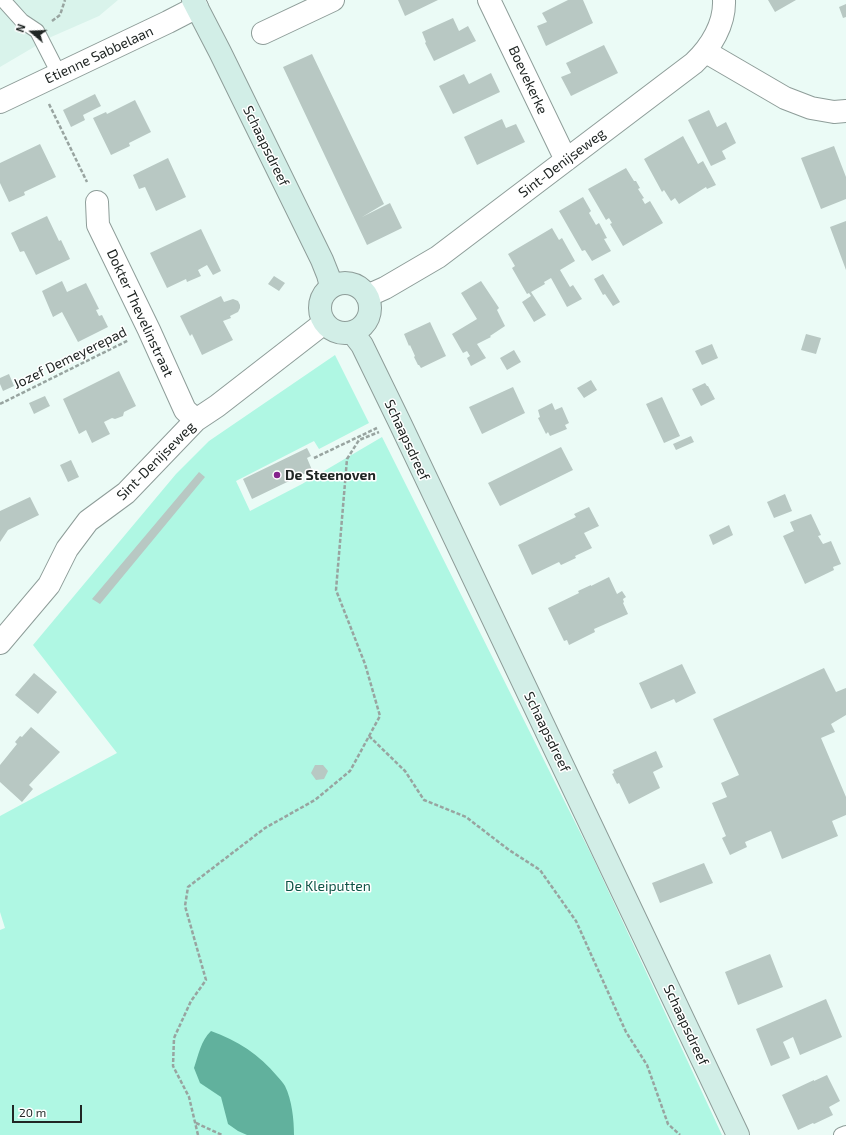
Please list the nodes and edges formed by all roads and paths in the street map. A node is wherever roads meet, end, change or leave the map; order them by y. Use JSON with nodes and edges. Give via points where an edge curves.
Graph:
{"nodes":[{"id":1,"x":4,"y":0,"type":"edge"},
{"id":2,"x":65,"y":0,"type":"edge"},
{"id":3,"x":333,"y":0,"type":"edge"},
{"id":4,"x":490,"y":0,"type":"edge"},
{"id":5,"x":724,"y":0,"type":"edge"},
{"id":6,"x":195,"y":4,"type":"edge"},
{"id":7,"x":37,"y":31,"type":"junction"},
{"id":8,"x":263,"y":32,"type":"dead end"},
{"id":9,"x":706,"y":52,"type":"junction"},
{"id":10,"x":59,"y":74,"type":"junction"},
{"id":11,"x":39,"y":83,"type":"junction"},
{"id":12,"x":0,"y":102,"type":"edge"},
{"id":13,"x":846,"y":111,"type":"edge"},
{"id":14,"x":566,"y":160,"type":"junction"},
{"id":15,"x":97,"y":202,"type":"joint"},
{"id":16,"x":331,"y":286,"type":"junction"},
{"id":17,"x":367,"y":296,"type":"junction"},
{"id":18,"x":324,"y":323,"type":"junction"},
{"id":19,"x":149,"y":330,"type":"junction"},
{"id":20,"x":352,"y":332,"type":"junction"},
{"id":21,"x":0,"y":404,"type":"edge"},
{"id":22,"x":196,"y":420,"type":"junction"},
{"id":23,"x":399,"y":421,"type":"junction"},
{"id":24,"x":314,"y":458,"type":"dead end"},
{"id":25,"x":0,"y":643,"type":"edge"},
{"id":26,"x":369,"y":736,"type":"junction"},
{"id":27,"x":195,"y":1122,"type":"junction"},
{"id":28,"x":846,"y":1133,"type":"edge"},
{"id":29,"x":198,"y":1135,"type":"edge"},
{"id":30,"x":222,"y":1135,"type":"edge"},
{"id":31,"x":680,"y":1135,"type":"edge"},
{"id":32,"x":738,"y":1135,"type":"edge"},
{"id":33,"x":842,"y":1135,"type":"edge"}],
"edges":[{"from":1,"to":7,"type":"lane","via":[[22,20]]},
{"from":2,"to":7,"type":"path","via":[[60,15]]},
{"from":3,"to":8,"type":"street"},
{"from":4,"to":14,"type":"street","name":"Boevekerke"},
{"from":5,"to":9,"type":"street","name":"Sint-Denijseweg","via":[[725,8],[717,32]]},
{"from":6,"to":10,"type":"street","name":"Etienne Sabbelaan","via":[[168,22]]},
{"from":6,"to":16,"type":"street","name":"Schaapsdreef","via":[[322,260]]},
{"from":7,"to":10,"type":"lane"},
{"from":9,"to":13,"type":"street","via":[[785,98],[811,108],[834,112]]},
{"from":9,"to":14,"type":"street","name":"Sint-Denijseweg"},
{"from":10,"to":11,"type":"street","name":"Etienne Sabbelaan"},
{"from":11,"to":12,"type":"street","name":"Etienne Sabbelaan"},
{"from":11,"to":15,"type":"path"},
{"from":14,"to":17,"type":"street","name":"Sint-Denijseweg","via":[[438,257]]},
{"from":15,"to":19,"type":"street","name":"Dokter Thevelinstraat","via":[[98,225]]},
{"from":16,"to":17,"type":"street","via":[[343,282],[353,284],[361,288]]},
{"from":16,"to":18,"type":"street","via":[[324,293],[320,305]]},
{"from":17,"to":20,"type":"street","via":[[370,303],[368,318]]},
{"from":18,"to":20,"type":"street","via":[[339,332]]},
{"from":18,"to":22,"type":"street","name":"Sint-Denijseweg"},
{"from":19,"to":21,"type":"path","name":"Jozef Demeyerepad"},
{"from":19,"to":22,"type":"street","name":"Dokter Thevelinstraat","via":[[185,410]]},
{"from":20,"to":23,"type":"street","name":"Schaapsdreef","via":[[362,345]]},
{"from":22,"to":25,"type":"street","name":"Sint-Denijseweg","via":[[126,493],[88,521],[67,549],[49,585]]},
{"from":23,"to":24,"type":"path"},
{"from":23,"to":26,"type":"path","via":[[359,440],[347,459],[336,590],[365,664],[380,716]]},
{"from":23,"to":32,"type":"street","name":"Schaapsdreef"},
{"from":26,"to":27,"type":"path","via":[[350,770],[315,800],[265,828],[188,887],[185,906],[206,980],[191,1001],[174,1038],[173,1066],[189,1097]]},
{"from":26,"to":31,"type":"path","via":[[405,771],[424,800],[466,817],[540,870],[576,921],[626,1032],[647,1065],[668,1124]]},
{"from":27,"to":29,"type":"path"},
{"from":27,"to":30,"type":"path"},
{"from":28,"to":33,"type":"lane"}]}
